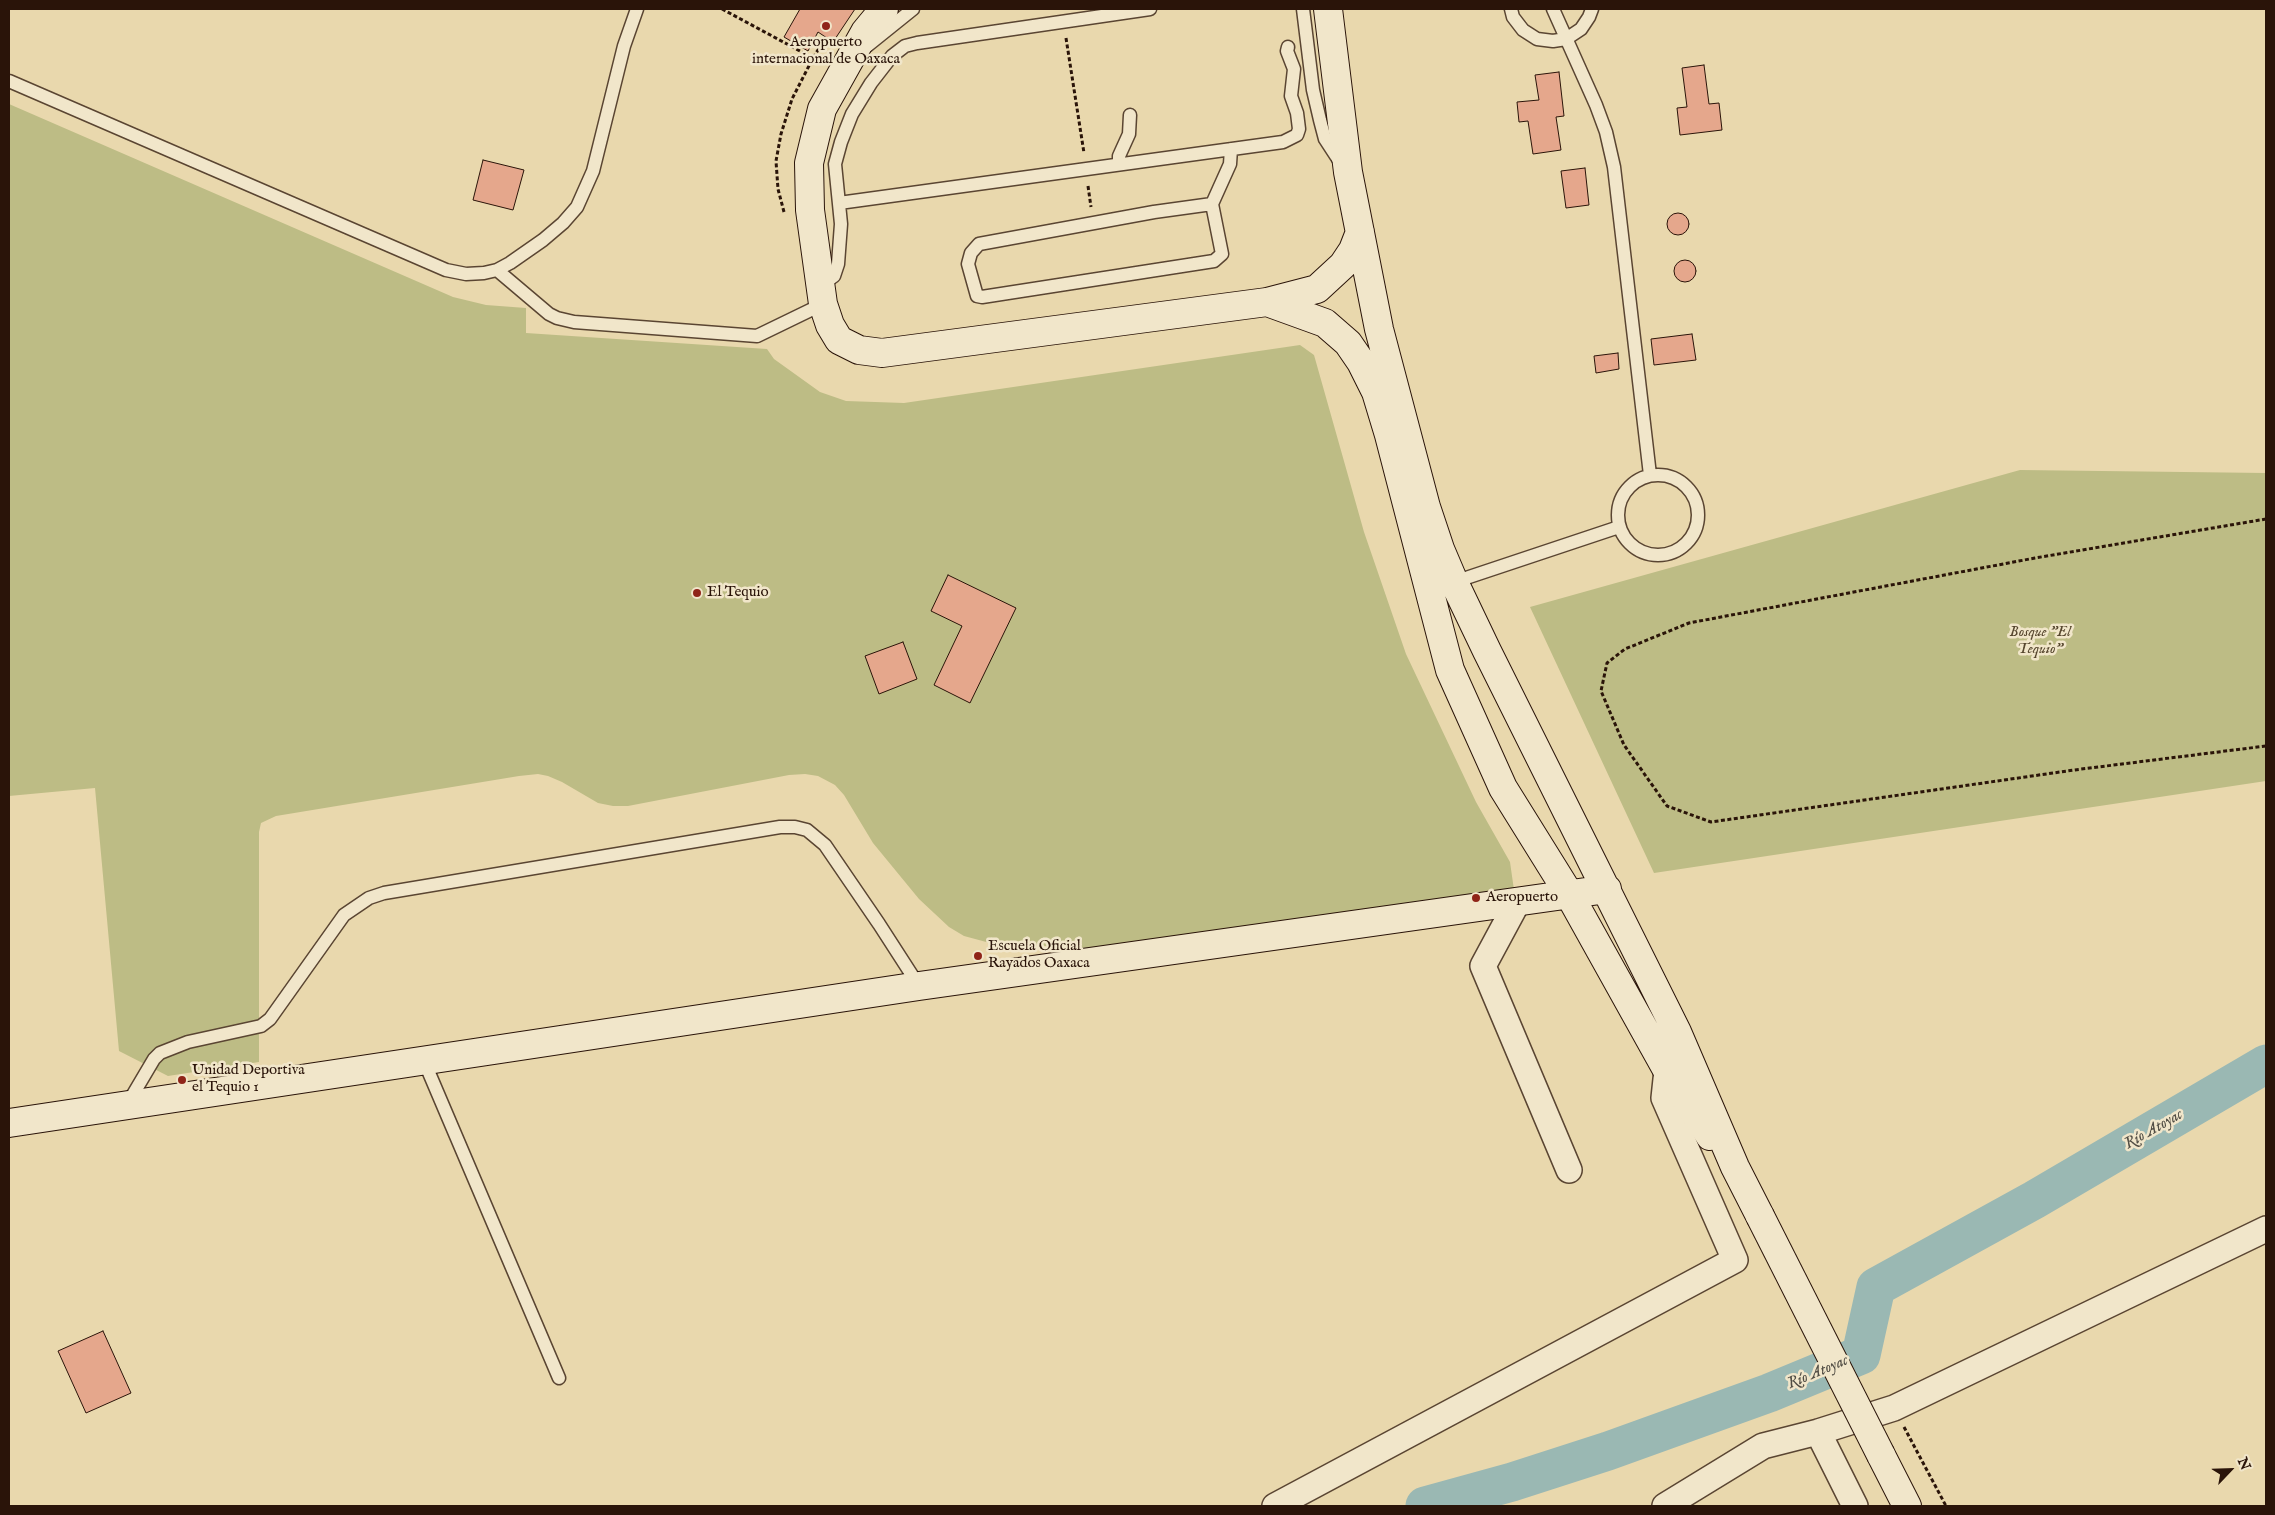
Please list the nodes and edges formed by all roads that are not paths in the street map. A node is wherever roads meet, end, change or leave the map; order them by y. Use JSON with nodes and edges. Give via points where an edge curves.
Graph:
{"nodes":[{"id":1,"x":637,"y":9,"type":"edge"},
{"id":2,"x":884,"y":9,"type":"edge"},
{"id":3,"x":913,"y":9,"type":"edge"},
{"id":4,"x":1150,"y":9,"type":"edge"},
{"id":5,"x":1303,"y":9,"type":"edge"},
{"id":6,"x":1328,"y":9,"type":"edge"},
{"id":7,"x":1511,"y":9,"type":"edge"},
{"id":8,"x":1553,"y":9,"type":"edge"},
{"id":9,"x":1592,"y":9,"type":"edge"},
{"id":10,"x":1566,"y":38,"type":"junction"},
{"id":11,"x":1288,"y":47,"type":"dead end"},
{"id":12,"x":851,"y":59,"type":"junction"},
{"id":13,"x":9,"y":81,"type":"edge"},
{"id":14,"x":1130,"y":115,"type":"dead end"},
{"id":15,"x":1231,"y":149,"type":"junction"},
{"id":16,"x":1119,"y":164,"type":"junction"},
{"id":17,"x":1348,"y":172,"type":"junction"},
{"id":18,"x":839,"y":203,"type":"junction"},
{"id":19,"x":1212,"y":204,"type":"junction"},
{"id":20,"x":1360,"y":232,"type":"junction"},
{"id":21,"x":498,"y":270,"type":"junction"},
{"id":22,"x":821,"y":295,"type":"junction"},
{"id":23,"x":1267,"y":302,"type":"junction"},
{"id":24,"x":1650,"y":475,"type":"junction"},
{"id":25,"x":1619,"y":527,"type":"junction"},
{"id":26,"x":1454,"y":582,"type":"junction"},
{"id":27,"x":1607,"y":889,"type":"junction"},
{"id":28,"x":1569,"y":894,"type":"junction"},
{"id":29,"x":1518,"y":901,"type":"junction"},
{"id":30,"x":919,"y":986,"type":"junction"},
{"id":31,"x":424,"y":1061,"type":"junction"},
{"id":32,"x":1667,"y":1070,"type":"junction"},
{"id":33,"x":127,"y":1105,"type":"junction"},
{"id":34,"x":9,"y":1122,"type":"edge"},
{"id":35,"x":1735,"y":1167,"type":"junction"},
{"id":36,"x":1569,"y":1170,"type":"dead end"},
{"id":37,"x":2266,"y":1229,"type":"edge"},
{"id":38,"x":559,"y":1378,"type":"dead end"},
{"id":39,"x":1818,"y":1432,"type":"junction"},
{"id":40,"x":1275,"y":1506,"type":"edge"},
{"id":41,"x":1665,"y":1506,"type":"edge"},
{"id":42,"x":1855,"y":1506,"type":"edge"},
{"id":43,"x":1907,"y":1506,"type":"edge"}],
"edges":[{"from":1,"to":21,"type":"lane","via":[[585,192],[577,207],[556,229]]},
{"from":2,"to":12,"type":"street","via":[[865,32]]},
{"from":3,"to":12,"type":"lane"},
{"from":4,"to":18,"type":"lane","via":[[905,46],[892,56],[852,114],[835,164]]},
{"from":5,"to":17,"type":"lane","via":[[1320,120],[1334,155]]},
{"from":6,"to":17,"type":"street"},
{"from":7,"to":10,"type":"lane","via":[[1523,30],[1537,39],[1553,41]]},
{"from":8,"to":10,"type":"lane"},
{"from":9,"to":10,"type":"lane","via":[[1581,29]]},
{"from":10,"to":24,"type":"lane","via":[[1596,105],[1614,167]]},
{"from":11,"to":15,"type":"lane","via":[[1294,69],[1291,96],[1299,122],[1297,135],[1282,142]]},
{"from":12,"to":22,"type":"street","via":[[822,109],[809,163],[810,210]]},
{"from":13,"to":21,"type":"lane","via":[[446,270],[466,274]]},
{"from":14,"to":16,"type":"lane","via":[[1129,134],[1119,156]]},
{"from":15,"to":16,"type":"lane"},
{"from":15,"to":19,"type":"lane","via":[[1230,164]]},
{"from":16,"to":18,"type":"lane"},
{"from":17,"to":20,"type":"street"},
{"from":18,"to":22,"type":"lane","via":[[838,264]]},
{"from":19,"to":19,"type":"lane","via":[[1222,254],[1214,262],[977,296],[968,264],[978,244]]},
{"from":20,"to":23,"type":"street","via":[[1343,265],[1317,289]]},
{"from":20,"to":26,"type":"street","via":[[1379,329],[1426,507]]},
{"from":21,"to":22,"type":"lane","via":[[549,314],[574,322],[758,336]]},
{"from":22,"to":23,"type":"street","via":[[830,325],[839,340],[859,350],[882,352]]},
{"from":23,"to":28,"type":"street","via":[[1324,322],[1348,343],[1361,362],[1376,392],[1450,670],[1503,788]]},
{"from":24,"to":25,"type":"lane","via":[[1627,489],[1620,500]]},
{"from":24,"to":25,"type":"lane","via":[[1671,477],[1689,489],[1699,516],[1689,542],[1664,556],[1650,556],[1636,550]]},
{"from":25,"to":26,"type":"lane"},
{"from":26,"to":27,"type":"street"},
{"from":27,"to":28,"type":"street"},
{"from":27,"to":35,"type":"street","via":[[1678,1032]]},
{"from":28,"to":29,"type":"street"},
{"from":28,"to":32,"type":"street"},
{"from":29,"to":30,"type":"street"},
{"from":29,"to":36,"type":"street","via":[[1483,966]]},
{"from":30,"to":31,"type":"street"},
{"from":30,"to":33,"type":"lane","via":[[825,845],[806,830],[795,826],[780,827],[369,898],[344,915],[270,1019],[261,1026],[188,1042],[160,1053]]},
{"from":31,"to":33,"type":"street"},
{"from":31,"to":38,"type":"lane"},
{"from":32,"to":35,"type":"street","via":[[1703,1127]]},
{"from":32,"to":40,"type":"street","via":[[1664,1098],[1735,1260]]},
{"from":33,"to":34,"type":"street"},
{"from":35,"to":43,"type":"street","bridge":true},
{"from":37,"to":39,"type":"street","via":[[1894,1408]]},
{"from":39,"to":41,"type":"street","via":[[1763,1446]]},
{"from":39,"to":42,"type":"street"}]}
